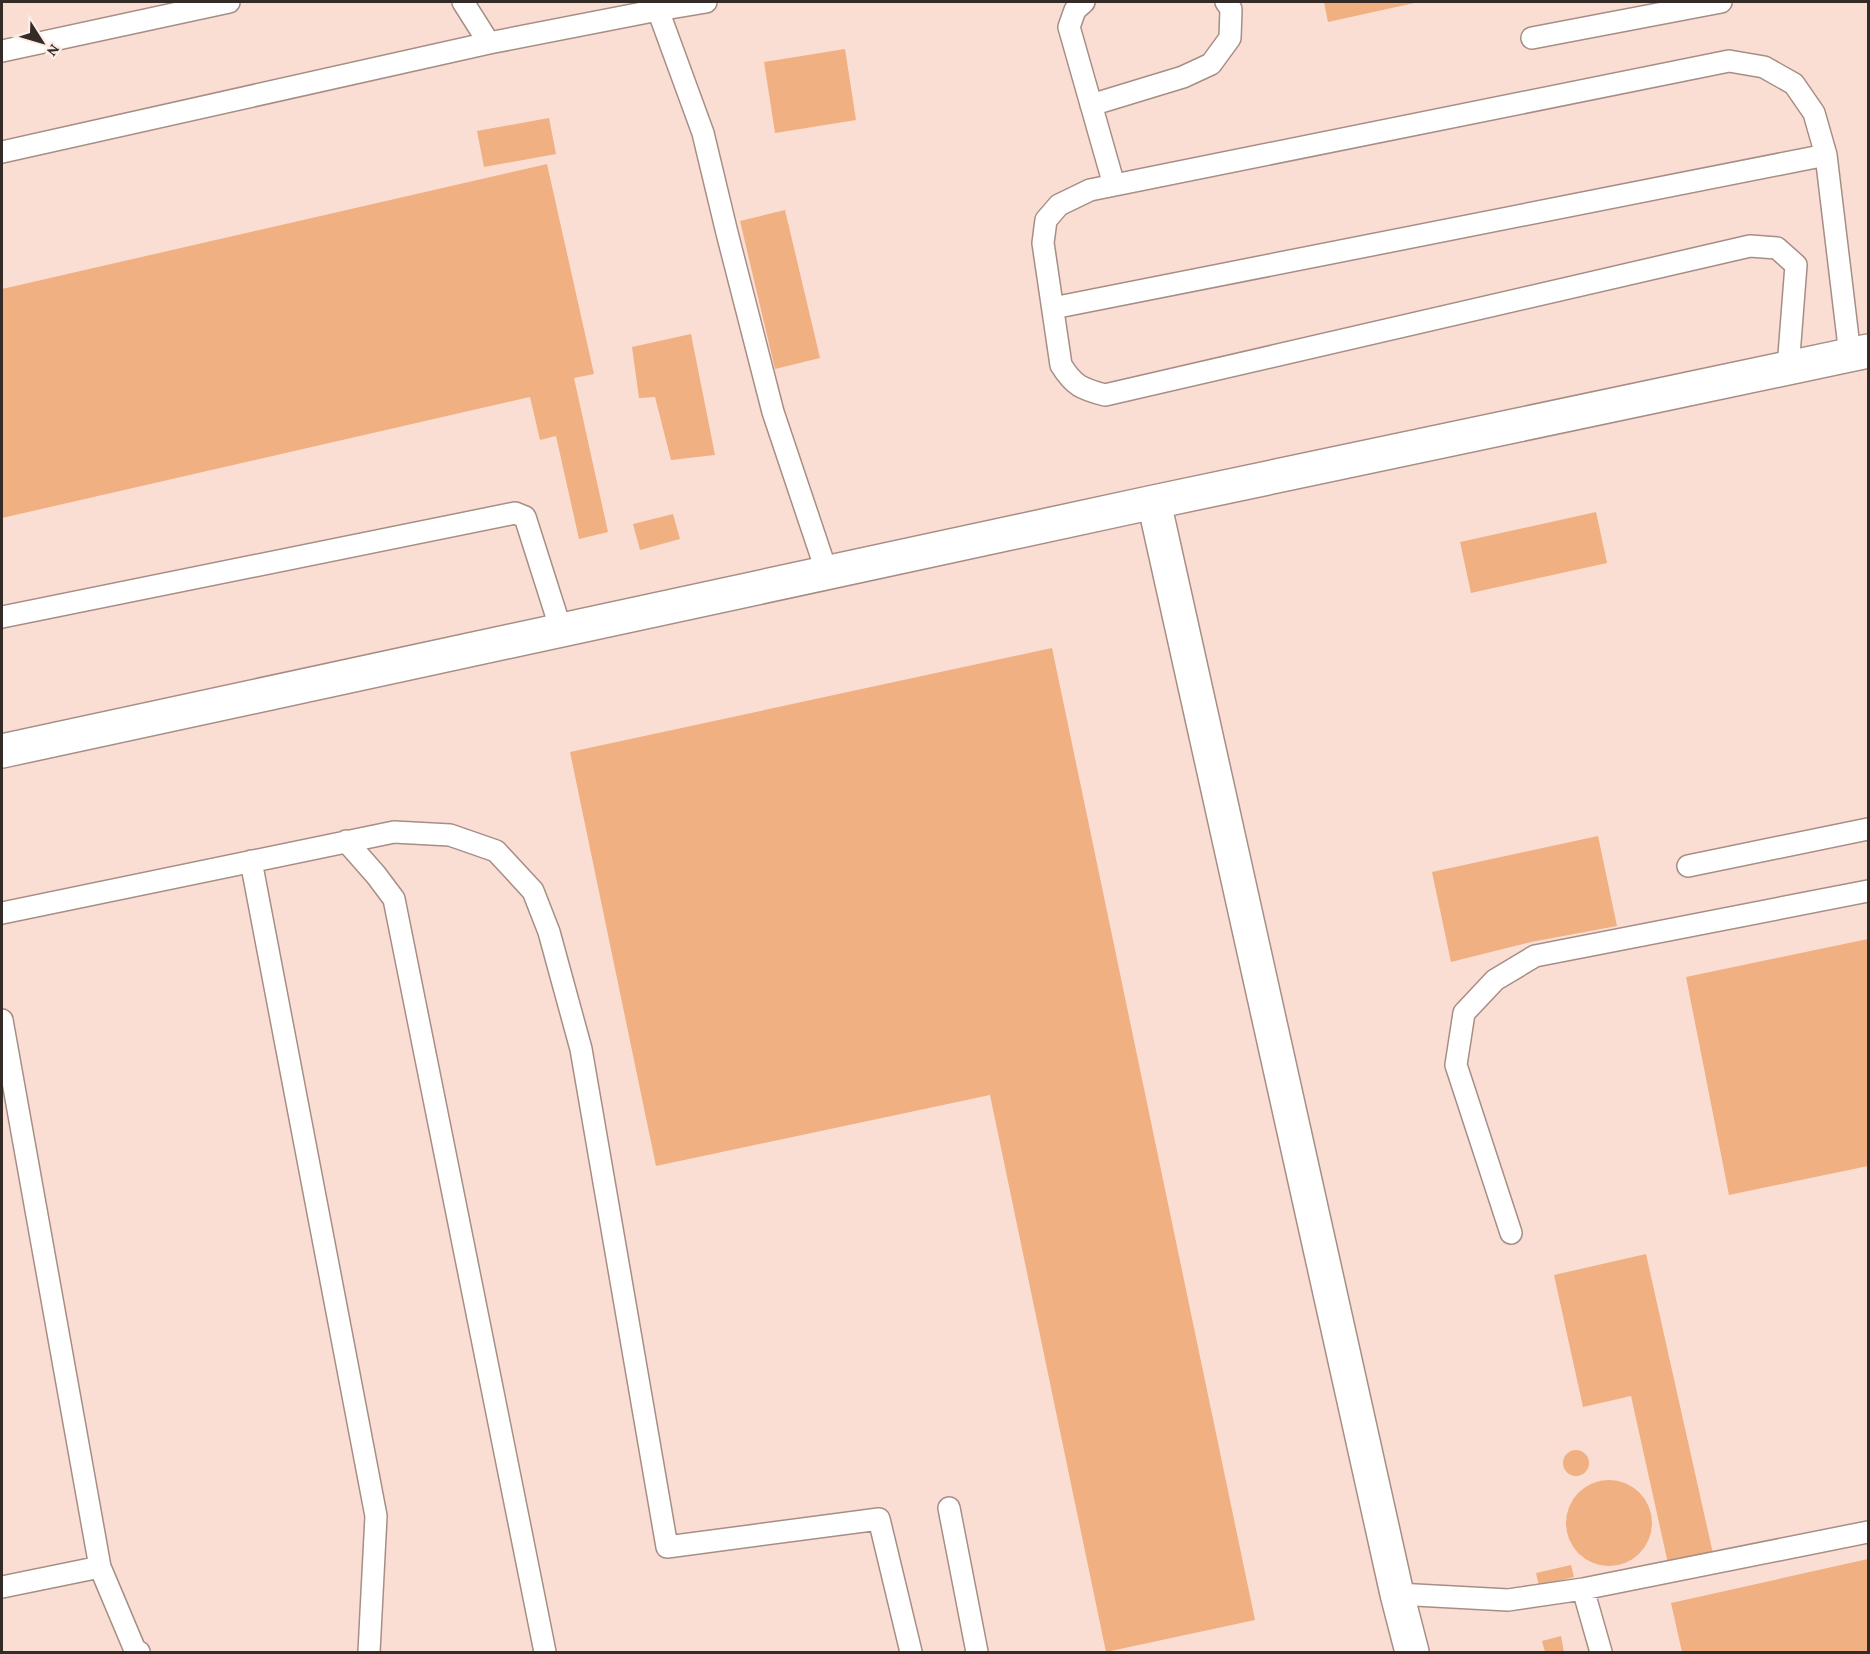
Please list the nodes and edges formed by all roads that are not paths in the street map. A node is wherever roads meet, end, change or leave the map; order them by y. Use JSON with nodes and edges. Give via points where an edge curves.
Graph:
{"nodes":[{"id":1,"x":229,"y":2,"type":"edge"},
{"id":2,"x":463,"y":2,"type":"edge"},
{"id":3,"x":706,"y":2,"type":"edge"},
{"id":4,"x":1083,"y":2,"type":"edge"},
{"id":5,"x":1226,"y":2,"type":"edge"},
{"id":6,"x":1721,"y":2,"type":"edge"},
{"id":7,"x":658,"y":10,"type":"junction"},
{"id":8,"x":1532,"y":38,"type":"dead end"},
{"id":9,"x":489,"y":43,"type":"junction"},
{"id":10,"x":2,"y":51,"type":"edge"},
{"id":11,"x":1091,"y":105,"type":"junction"},
{"id":12,"x":2,"y":152,"type":"edge"},
{"id":13,"x":1826,"y":155,"type":"junction"},
{"id":14,"x":1114,"y":185,"type":"junction"},
{"id":15,"x":1053,"y":308,"type":"junction"},
{"id":16,"x":1859,"y":353,"type":"edge"},
{"id":17,"x":1788,"y":368,"type":"junction"},
{"id":18,"x":1154,"y":502,"type":"junction"},
{"id":19,"x":827,"y":573,"type":"junction"},
{"id":20,"x":2,"y":617,"type":"edge"},
{"id":21,"x":561,"y":630,"type":"junction"},
{"id":22,"x":2,"y":751,"type":"edge"},
{"id":23,"x":1869,"y":829,"type":"edge"},
{"id":24,"x":346,"y":841,"type":"junction"},
{"id":25,"x":251,"y":861,"type":"junction"},
{"id":26,"x":1688,"y":866,"type":"dead end"},
{"id":27,"x":1869,"y":891,"type":"edge"},
{"id":28,"x":2,"y":913,"type":"edge"},
{"id":29,"x":2,"y":1020,"type":"edge"},
{"id":30,"x":1511,"y":1233,"type":"dead end"},
{"id":31,"x":949,"y":1508,"type":"dead end"},
{"id":32,"x":1869,"y":1532,"type":"edge"},
{"id":33,"x":100,"y":1567,"type":"junction"},
{"id":34,"x":2,"y":1587,"type":"edge"},
{"id":35,"x":1582,"y":1589,"type":"junction"},
{"id":36,"x":1397,"y":1594,"type":"junction"},
{"id":37,"x":138,"y":1653,"type":"edge"},
{"id":38,"x":369,"y":1653,"type":"edge"},
{"id":39,"x":545,"y":1653,"type":"edge"},
{"id":40,"x":911,"y":1653,"type":"edge"},
{"id":41,"x":977,"y":1653,"type":"edge"},
{"id":42,"x":1412,"y":1653,"type":"edge"},
{"id":43,"x":1601,"y":1653,"type":"edge"}],
"edges":[{"from":1,"to":10,"type":"lane"},
{"from":2,"to":9,"type":"lane"},
{"from":3,"to":7,"type":"lane"},
{"from":4,"to":11,"type":"lane","via":[[1074,10],[1069,27]]},
{"from":5,"to":11,"type":"lane","via":[[1231,9],[1230,38],[1211,64],[1183,77]]},
{"from":6,"to":8,"type":"lane"},
{"from":7,"to":9,"type":"lane"},
{"from":7,"to":19,"type":"lane","via":[[703,133],[773,412]]},
{"from":9,"to":12,"type":"lane"},
{"from":11,"to":14,"type":"lane"},
{"from":13,"to":14,"type":"lane","via":[[1814,112],[1794,84],[1764,68],[1729,61]]},
{"from":13,"to":15,"type":"lane"},
{"from":13,"to":16,"type":"lane"},
{"from":14,"to":15,"type":"lane","via":[[1090,190],[1059,205],[1046,220],[1043,243]]},
{"from":15,"to":17,"type":"lane","via":[[1061,365],[1071,381],[1105,395],[1750,246],[1777,248],[1796,265]]},
{"from":16,"to":17,"type":"street"},
{"from":17,"to":18,"type":"street"},
{"from":18,"to":19,"type":"street"},
{"from":18,"to":36,"type":"street"},
{"from":19,"to":21,"type":"street"},
{"from":20,"to":21,"type":"lane","via":[[515,513],[525,517]]},
{"from":21,"to":22,"type":"street"},
{"from":23,"to":26,"type":"lane"},
{"from":24,"to":25,"type":"lane"},
{"from":24,"to":39,"type":"lane","via":[[394,899]]},
{"from":24,"to":40,"type":"lane","via":[[394,832],[450,835],[496,851],[533,891],[549,932],[581,1049],[667,1547],[879,1519]]},
{"from":25,"to":28,"type":"lane"},
{"from":25,"to":38,"type":"lane","via":[[376,1516]]},
{"from":27,"to":30,"type":"lane","via":[[1535,956],[1495,980],[1464,1013],[1456,1065]]},
{"from":29,"to":33,"type":"lane"},
{"from":31,"to":41,"type":"lane"},
{"from":32,"to":35,"type":"lane"},
{"from":33,"to":34,"type":"lane"},
{"from":33,"to":37,"type":"lane"},
{"from":35,"to":36,"type":"lane","via":[[1508,1600]]},
{"from":35,"to":43,"type":"lane"},
{"from":36,"to":42,"type":"street"}]}
